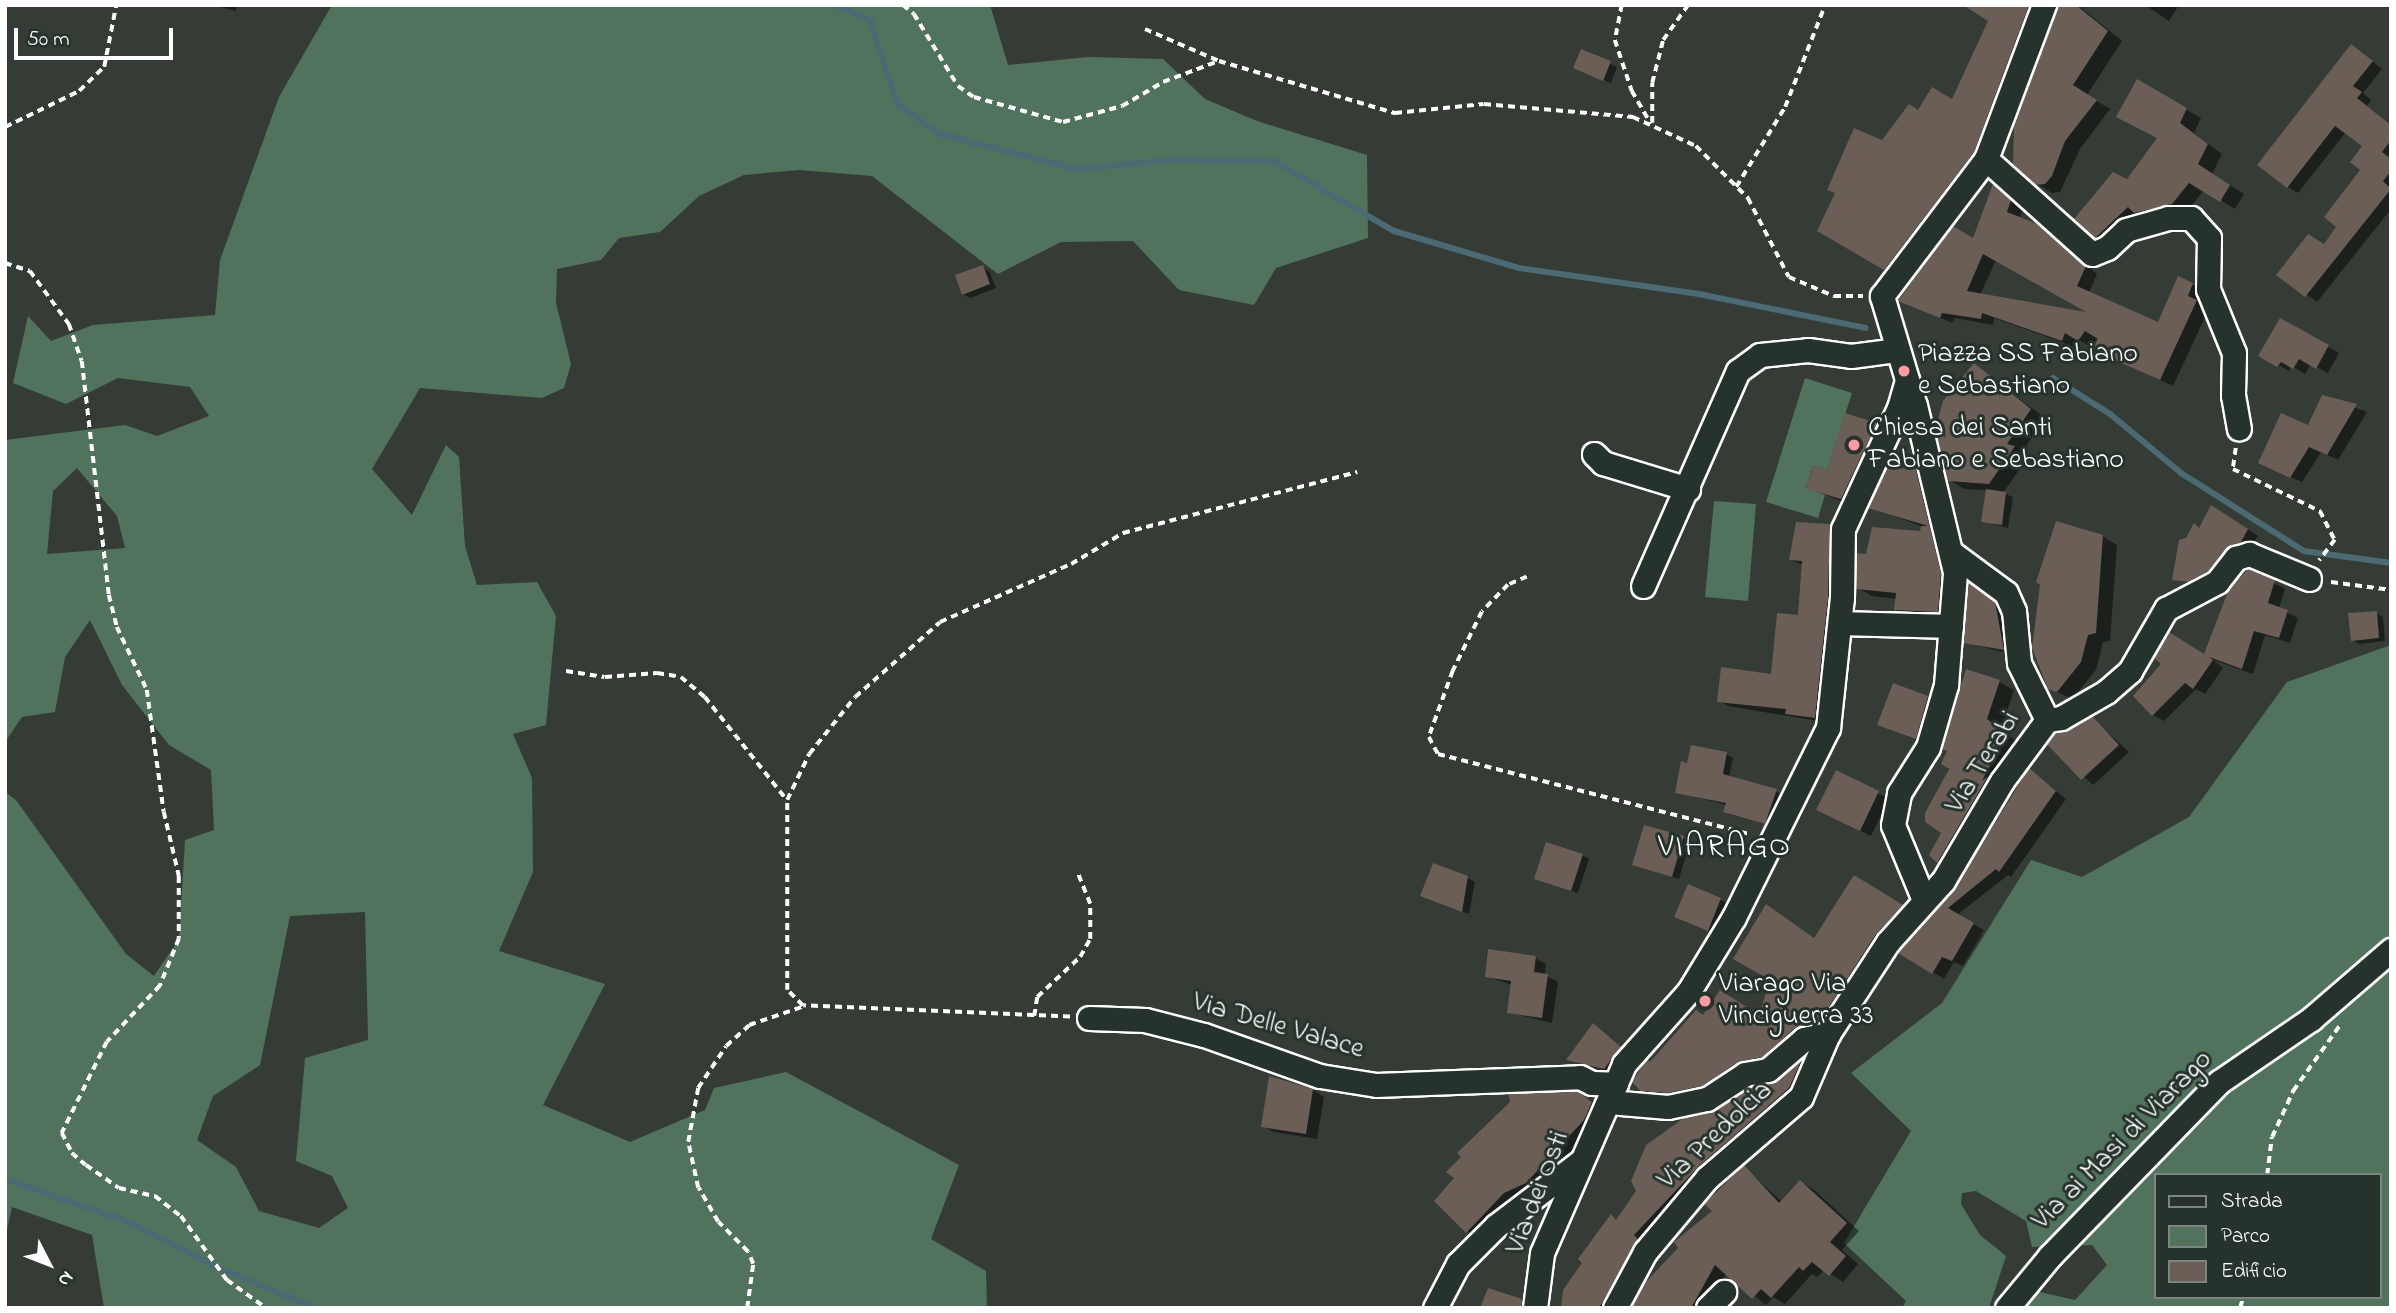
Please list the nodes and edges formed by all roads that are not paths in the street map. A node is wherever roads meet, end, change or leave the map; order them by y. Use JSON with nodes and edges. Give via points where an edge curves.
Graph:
{"nodes":[{"id":1,"x":2044,"y":5,"type":"edge"},
{"id":2,"x":1986,"y":159,"type":"junction"},
{"id":3,"x":1896,"y":350,"type":"junction"},
{"id":4,"x":1906,"y":380,"type":"junction"},
{"id":5,"x":2238,"y":428,"type":"road end"},
{"id":6,"x":1594,"y":454,"type":"dead end"},
{"id":7,"x":1688,"y":489,"type":"junction"},
{"id":8,"x":1952,"y":553,"type":"junction"},
{"id":9,"x":2311,"y":574,"type":"road end"},
{"id":10,"x":1643,"y":586,"type":"dead end"},
{"id":11,"x":1840,"y":623,"type":"junction"},
{"id":12,"x":1951,"y":626,"type":"junction"},
{"id":13,"x":2047,"y":720,"type":"junction"},
{"id":14,"x":1924,"y":900,"type":"junction"},
{"id":15,"x":2391,"y":950,"type":"edge"},
{"id":16,"x":1089,"y":1018,"type":"road end"},
{"id":17,"x":1828,"y":1034,"type":"junction"},
{"id":18,"x":1613,"y":1093,"type":"junction"},
{"id":19,"x":1582,"y":1160,"type":"junction"},
{"id":20,"x":1434,"y":1308,"type":"edge"},
{"id":21,"x":1535,"y":1308,"type":"edge"},
{"id":22,"x":1615,"y":1308,"type":"edge"},
{"id":23,"x":2007,"y":1308,"type":"edge"}],
"edges":[{"from":1,"to":2,"type":"street"},
{"from":2,"to":3,"type":"street","via":[[1882,296]]},
{"from":2,"to":5,"type":"street","via":[[2092,254],[2126,230],[2168,218],[2191,218],[2209,238],[2208,289],[2234,354]]},
{"from":3,"to":4,"type":"street"},
{"from":3,"to":7,"type":"street","via":[[1850,356],[1808,350],[1760,355],[1738,371]]},
{"from":4,"to":8,"type":"street"},
{"from":4,"to":11,"type":"street","name":"Via dei Osti","via":[[1899,408],[1843,529]]},
{"from":6,"to":7,"type":"street","via":[[1603,463]]},
{"from":7,"to":10,"type":"street"},
{"from":8,"to":12,"type":"street"},
{"from":8,"to":13,"type":"street","name":"Via Terabi","via":[[2006,593],[2014,611],[2019,663]]},
{"from":9,"to":13,"type":"street","via":[[2249,554],[2236,558],[2217,582],[2166,609],[2130,671],[2114,685],[2061,718]]},
{"from":11,"to":12,"type":"street"},
{"from":11,"to":18,"type":"street","name":"Via dei Osti","via":[[1828,728],[1773,841],[1689,991],[1624,1064]]},
{"from":12,"to":14,"type":"street","via":[[1946,685],[1928,747],[1899,793],[1893,825]]},
{"from":13,"to":14,"type":"street","name":"Via Terabi","via":[[2002,781],[1951,869]]},
{"from":14,"to":17,"type":"street","name":"Via Predolcia","via":[[1888,942]]},
{"from":15,"to":23,"type":"street","name":"Via ai Masi di Viarago","via":[[2352,986],[2219,1082],[2050,1256]]},
{"from":16,"to":18,"type":"street","name":"Via Delle Valace","via":[[1145,1020],[1204,1035],[1320,1076],[1376,1085],[1580,1077]]},
{"from":17,"to":18,"type":"street","name":"Via Delle Valace","via":[[1804,1039],[1769,1070],[1745,1074],[1707,1099],[1668,1107]]},
{"from":17,"to":22,"type":"street","name":"Via Predolcia","via":[[1801,1097],[1707,1178],[1645,1252]]},
{"from":18,"to":19,"type":"street","name":"Via dei Osti"},
{"from":19,"to":20,"type":"street","via":[[1496,1226],[1458,1264]]},
{"from":19,"to":21,"type":"street","name":"Via dei Osti","via":[[1542,1253]]}]}
